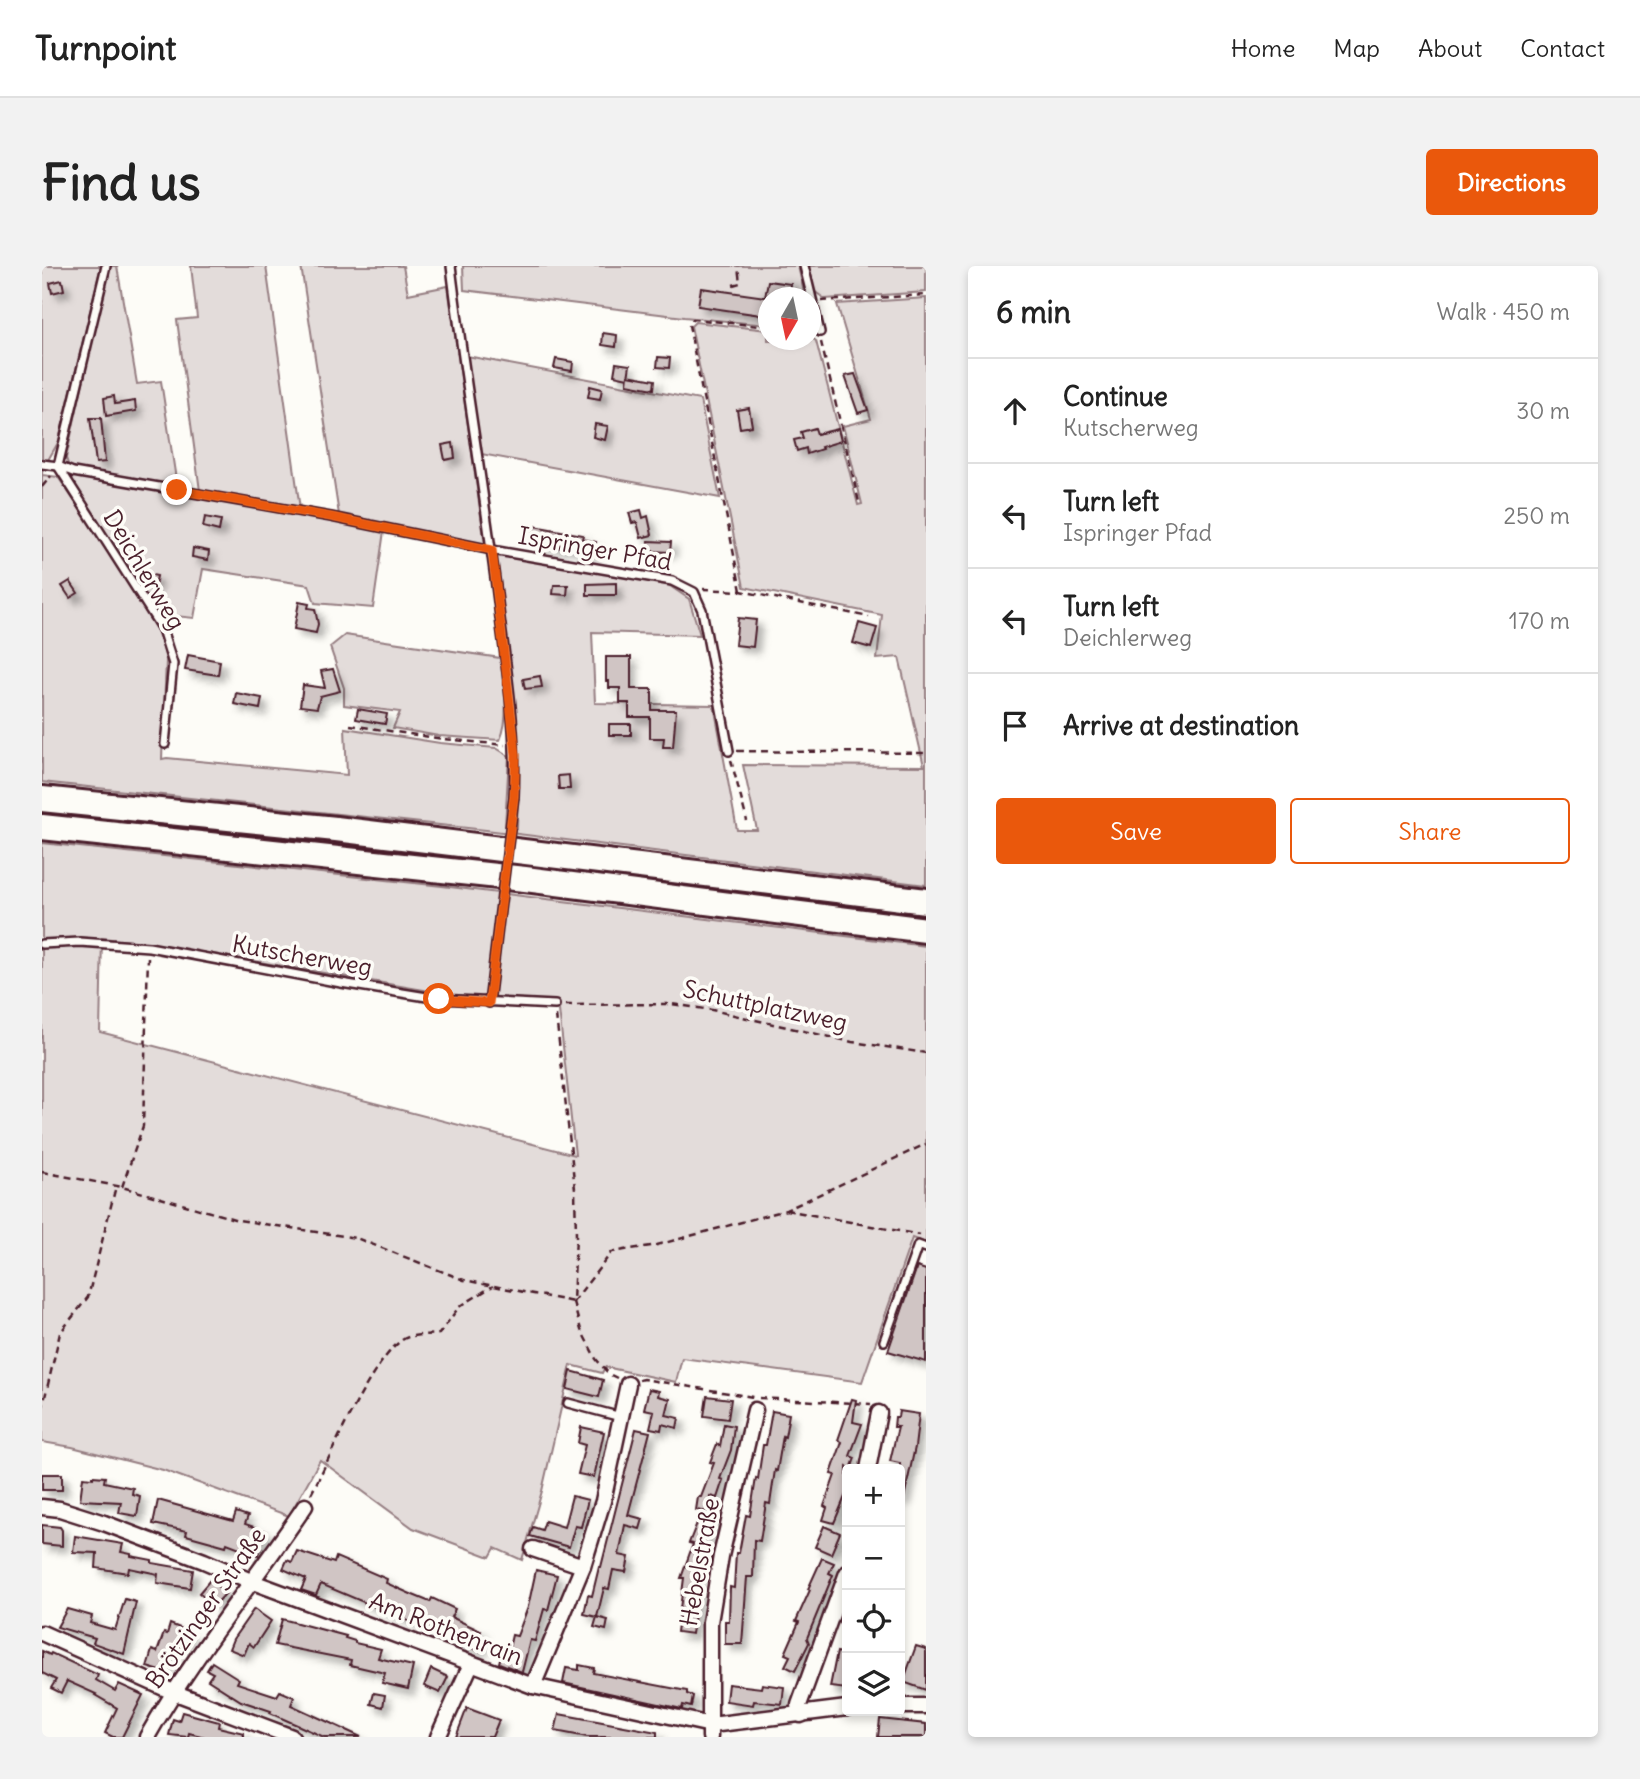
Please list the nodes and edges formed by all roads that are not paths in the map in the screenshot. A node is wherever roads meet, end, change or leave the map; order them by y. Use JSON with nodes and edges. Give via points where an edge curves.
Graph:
{"nodes":[{"id":1,"x":106,"y":266,"type":"edge"},
{"id":2,"x":451,"y":266,"type":"edge"},
{"id":3,"x":804,"y":266,"type":"edge"},
{"id":4,"x":810,"y":287,"type":"edge"},
{"id":5,"x":42,"y":464,"type":"edge"},
{"id":6,"x":58,"y":466,"type":"junction"},
{"id":7,"x":492,"y":550,"type":"junction"},
{"id":8,"x":165,"y":744,"type":"dead end"},
{"id":9,"x":729,"y":751,"type":"road end"},
{"id":10,"x":42,"y":799,"type":"edge"},
{"id":11,"x":42,"y":827,"type":"edge"},
{"id":12,"x":926,"y":901,"type":"edge"},
{"id":13,"x":926,"y":930,"type":"edge"},
{"id":14,"x":42,"y":944,"type":"edge"},
{"id":15,"x":489,"y":1003,"type":"junction"},
{"id":16,"x":555,"y":1006,"type":"road end"},
{"id":17,"x":926,"y":1248,"type":"edge"},
{"id":18,"x":884,"y":1341,"type":"dead end"},
{"id":19,"x":628,"y":1384,"type":"road end"},
{"id":20,"x":568,"y":1404,"type":"dead end"},
{"id":21,"x":755,"y":1410,"type":"dead end"},
{"id":22,"x":879,"y":1413,"type":"road end"},
{"id":23,"x":622,"y":1417,"type":"junction"},
{"id":24,"x":869,"y":1464,"type":"edge"},
{"id":25,"x":305,"y":1506,"type":"road end"},
{"id":26,"x":42,"y":1507,"type":"edge"},
{"id":27,"x":533,"y":1549,"type":"dead end"},
{"id":28,"x":583,"y":1566,"type":"junction"},
{"id":29,"x":253,"y":1582,"type":"junction"},
{"id":30,"x":842,"y":1587,"type":"edge"},
{"id":31,"x":42,"y":1633,"type":"edge"},
{"id":32,"x":471,"y":1664,"type":"junction"},
{"id":33,"x":533,"y":1686,"type":"junction"},
{"id":34,"x":173,"y":1692,"type":"junction"},
{"id":35,"x":905,"y":1706,"type":"edge"},
{"id":36,"x":926,"y":1706,"type":"edge"},
{"id":37,"x":842,"y":1709,"type":"edge"},
{"id":38,"x":801,"y":1715,"type":"junction"},
{"id":39,"x":711,"y":1731,"type":"edge"},
{"id":40,"x":148,"y":1737,"type":"edge"},
{"id":41,"x":292,"y":1737,"type":"edge"},
{"id":42,"x":438,"y":1737,"type":"edge"}],
"edges":[{"from":1,"to":6,"type":"lane"},
{"from":2,"to":7,"type":"lane","name":"Ispringer Pfad"},
{"from":3,"to":4,"type":"lane"},
{"from":5,"to":6,"type":"lane"},
{"from":6,"to":7,"type":"lane","name":"Deichlerweg"},
{"from":6,"to":8,"type":"lane","name":"Deichlerweg","via":[[162,629],[173,664]]},
{"from":7,"to":9,"type":"lane","name":"Ispringer Pfad","via":[[672,581],[694,592],[702,610]]},
{"from":7,"to":15,"type":"lane","name":"Ispringer Pfad","bridge":true,"via":[[515,746],[514,797]]},
{"from":10,"to":12,"type":"highway","via":[[336,829]]},
{"from":11,"to":13,"type":"highway","via":[[525,879]]},
{"from":14,"to":15,"type":"lane","name":"Kutscherweg","via":[[149,947],[341,984]]},
{"from":15,"to":16,"type":"lane","name":"Kutscherweg"},
{"from":17,"to":18,"type":"lane","via":[[918,1245]]},
{"from":19,"to":23,"type":"street"},
{"from":20,"to":23,"type":"lane"},
{"from":21,"to":39,"type":"street","name":"Hebelstraße","via":[[710,1622]]},
{"from":22,"to":24,"type":"street"},
{"from":23,"to":28,"type":"street"},
{"from":25,"to":29,"type":"street","name":"Brötzinger Straße"},
{"from":26,"to":29,"type":"street","name":"Am Rothenrain","via":[[104,1523]]},
{"from":27,"to":28,"type":"street"},
{"from":28,"to":33,"type":"street"},
{"from":29,"to":32,"type":"street","name":"Am Rothenrain"},
{"from":29,"to":34,"type":"street","name":"Brötzinger Straße"},
{"from":30,"to":38,"type":"street","via":[[799,1705]]},
{"from":31,"to":34,"type":"street"},
{"from":32,"to":33,"type":"street","name":"Am Rothenrain"},
{"from":32,"to":42,"type":"street"},
{"from":33,"to":39,"type":"street","name":"Am Rothenrain"},
{"from":34,"to":40,"type":"street","name":"Brötzinger Straße"},
{"from":34,"to":41,"type":"street"},
{"from":35,"to":36,"type":"street"},
{"from":37,"to":38,"type":"street","name":"Am Rothenrain"},
{"from":38,"to":39,"type":"street","name":"Am Rothenrain"}]}
